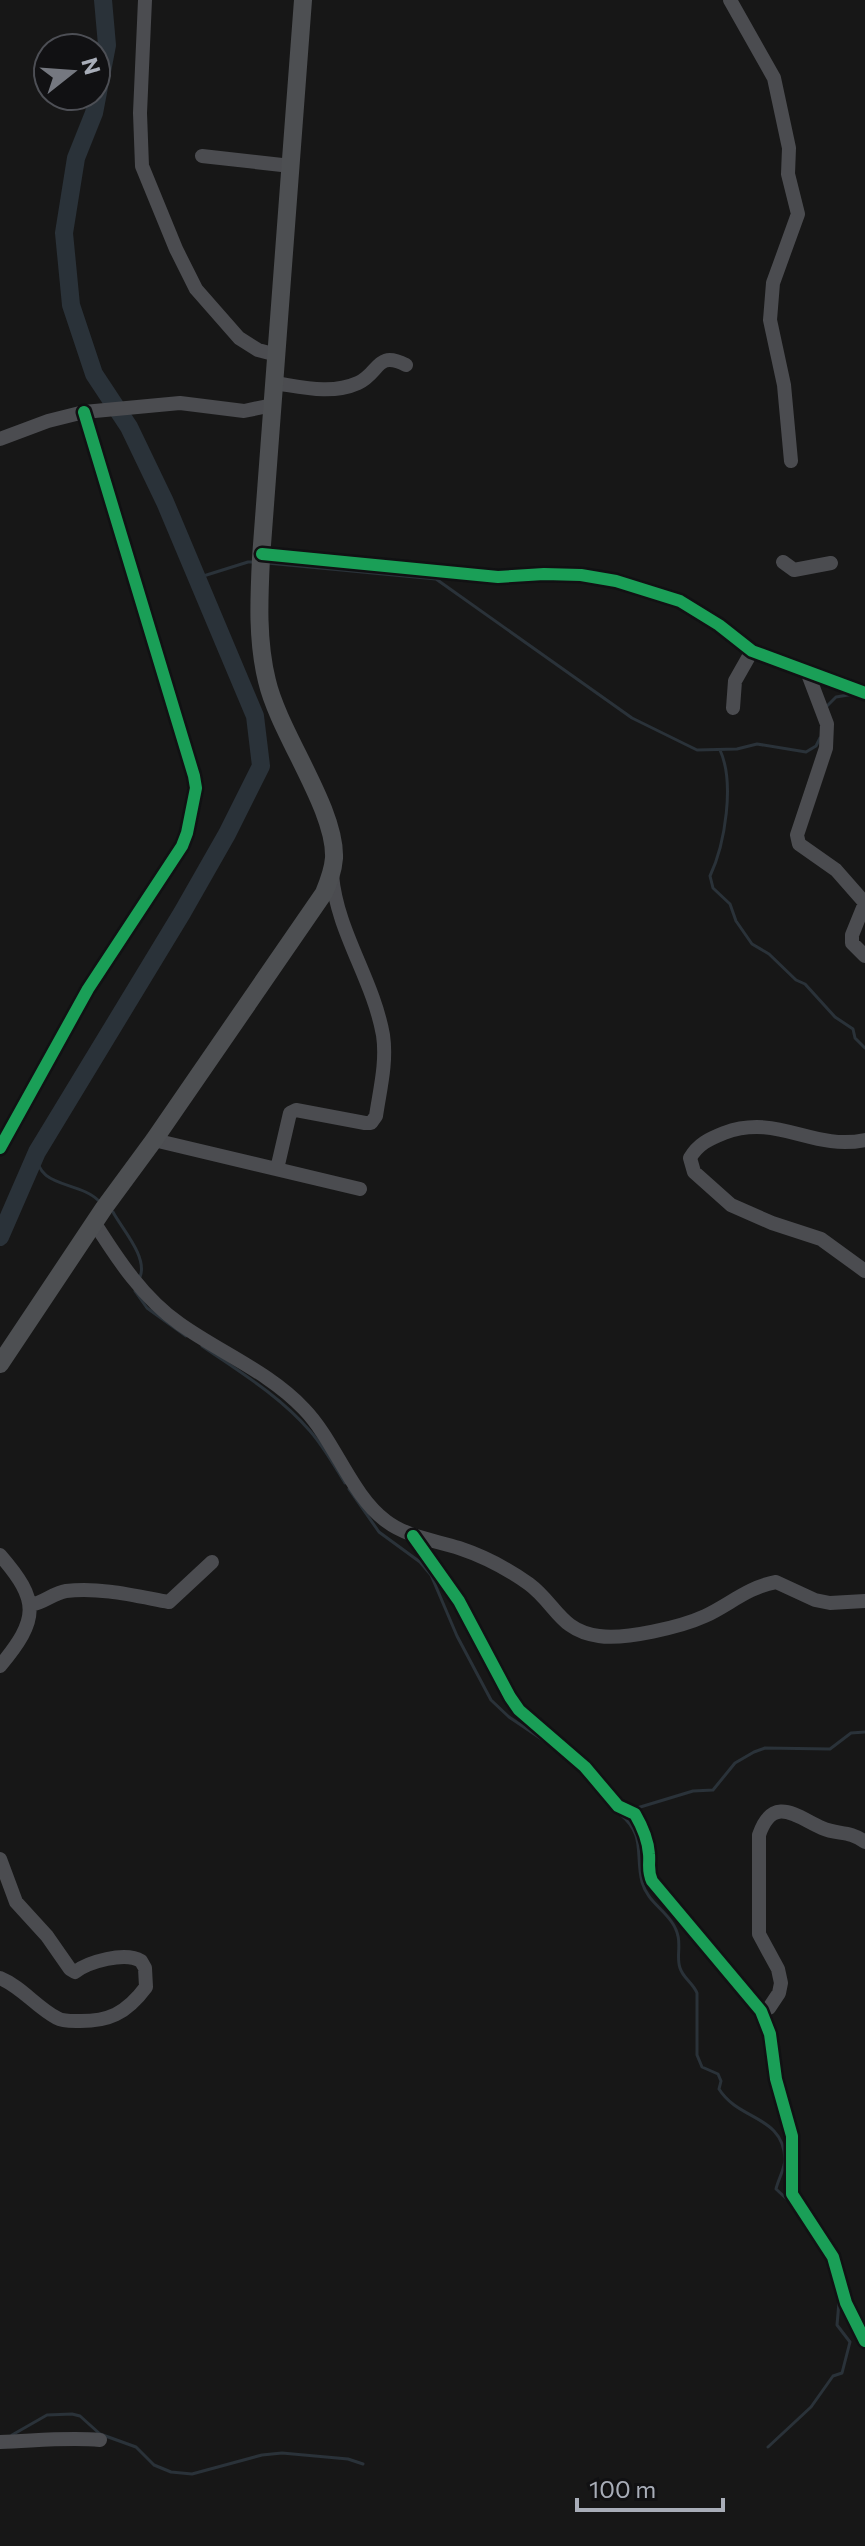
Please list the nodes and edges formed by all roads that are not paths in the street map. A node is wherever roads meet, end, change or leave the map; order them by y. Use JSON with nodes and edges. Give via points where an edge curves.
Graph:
{"nodes":[{"id":1,"x":145,"y":0,"type":"edge"},
{"id":2,"x":303,"y":0,"type":"edge"},
{"id":3,"x":730,"y":0,"type":"edge"},
{"id":4,"x":202,"y":156,"type":"dead end"},
{"id":5,"x":291,"y":166,"type":"junction"},
{"id":6,"x":277,"y":355,"type":"junction"},
{"id":7,"x":406,"y":365,"type":"dead end"},
{"id":8,"x":275,"y":383,"type":"junction"},
{"id":9,"x":273,"y":405,"type":"junction"},
{"id":10,"x":87,"y":412,"type":"junction"},
{"id":11,"x":0,"y":439,"type":"edge"},
{"id":12,"x":791,"y":461,"type":"dead end"},
{"id":13,"x":261,"y":560,"type":"junction"},
{"id":14,"x":783,"y":562,"type":"dead end"},
{"id":15,"x":831,"y":563,"type":"dead end"},
{"id":16,"x":752,"y":651,"type":"junction"},
{"id":17,"x":808,"y":674,"type":"junction"},
{"id":18,"x":865,"y":693,"type":"edge"},
{"id":19,"x":733,"y":708,"type":"dead end"},
{"id":20,"x":332,"y":874,"type":"junction"},
{"id":21,"x":865,"y":956,"type":"edge"},
{"id":22,"x":154,"y":1140,"type":"junction"},
{"id":23,"x":865,"y":1140,"type":"edge"},
{"id":24,"x":0,"y":1148,"type":"edge"},
{"id":25,"x":277,"y":1169,"type":"junction"},
{"id":26,"x":360,"y":1189,"type":"dead end"},
{"id":27,"x":94,"y":1222,"type":"junction"},
{"id":28,"x":865,"y":1271,"type":"edge"},
{"id":29,"x":0,"y":1364,"type":"edge"},
{"id":30,"x":413,"y":1536,"type":"junction"},
{"id":31,"x":0,"y":1555,"type":"edge"},
{"id":32,"x":212,"y":1562,"type":"dead end"},
{"id":33,"x":865,"y":1601,"type":"edge"},
{"id":34,"x":30,"y":1605,"type":"junction"},
{"id":35,"x":0,"y":1666,"type":"edge"},
{"id":36,"x":865,"y":1842,"type":"edge"},
{"id":37,"x":0,"y":1859,"type":"edge"},
{"id":38,"x":0,"y":1978,"type":"edge"},
{"id":39,"x":761,"y":2011,"type":"junction"},
{"id":40,"x":865,"y":2341,"type":"edge"},
{"id":41,"x":100,"y":2440,"type":"dead end"},
{"id":42,"x":0,"y":2442,"type":"edge"}],
"edges":[{"from":1,"to":6,"type":"street","via":[[142,166],[196,289],[239,338]]},
{"from":2,"to":5,"type":"main road"},
{"from":3,"to":12,"type":"street","via":[[774,78],[798,214],[778,266],[770,320],[784,385]]},
{"from":4,"to":5,"type":"street"},
{"from":5,"to":6,"type":"main road"},
{"from":6,"to":8,"type":"main road"},
{"from":7,"to":8,"type":"street","via":[[385,359],[359,383],[326,390]]},
{"from":8,"to":9,"type":"main road"},
{"from":9,"to":10,"type":"street","via":[[244,411],[180,403]]},
{"from":9,"to":13,"type":"main road"},
{"from":10,"to":11,"type":"street"},
{"from":10,"to":24,"type":"street","via":[[104,486],[196,788],[182,846],[88,989]]},
{"from":13,"to":16,"type":"street","via":[[616,581],[680,601]]},
{"from":13,"to":20,"type":"main road","via":[[259,624],[267,681],[328,824]]},
{"from":14,"to":15,"type":"street","via":[[794,570]]},
{"from":16,"to":17,"type":"street"},
{"from":16,"to":19,"type":"street","via":[[735,681]]},
{"from":17,"to":18,"type":"street"},
{"from":17,"to":21,"type":"street","via":[[827,724],[826,748],[797,835],[799,844],[836,870],[865,903],[852,935],[852,943]]},
{"from":20,"to":22,"type":"main road"},
{"from":20,"to":25,"type":"street","via":[[334,896],[372,994],[383,1039],[376,1116],[365,1123],[290,1113]]},
{"from":22,"to":25,"type":"street"},
{"from":22,"to":27,"type":"main road"},
{"from":23,"to":28,"type":"street","via":[[818,1141],[759,1125],[712,1138],[690,1158],[694,1172],[731,1205],[821,1239]]},
{"from":25,"to":26,"type":"street"},
{"from":27,"to":29,"type":"main road"},
{"from":27,"to":30,"type":"street","via":[[118,1260],[162,1310],[302,1406],[378,1514]]},
{"from":30,"to":33,"type":"street","via":[[488,1560],[530,1584],[573,1629],[602,1637],[695,1620],[776,1582],[815,1600]]},
{"from":30,"to":39,"type":"street","via":[[459,1601],[510,1697],[527,1719],[585,1767],[618,1806],[635,1814],[646,1840],[652,1881]]},
{"from":31,"to":34,"type":"street","via":[[26,1589]]},
{"from":32,"to":34,"type":"street","via":[[169,1602],[81,1590]]},
{"from":34,"to":35,"type":"street","via":[[23,1638]]},
{"from":36,"to":39,"type":"street","via":[[785,1810],[763,1824],[759,1934],[781,1983],[774,2001]]},
{"from":37,"to":38,"type":"street","via":[[16,1902],[70,1969],[129,1957],[141,1961],[146,1987],[126,2007],[96,2022],[57,2019]]},
{"from":39,"to":40,"type":"street","via":[[792,2136],[792,2194],[833,2257],[846,2303]]},
{"from":41,"to":42,"type":"street"}]}
